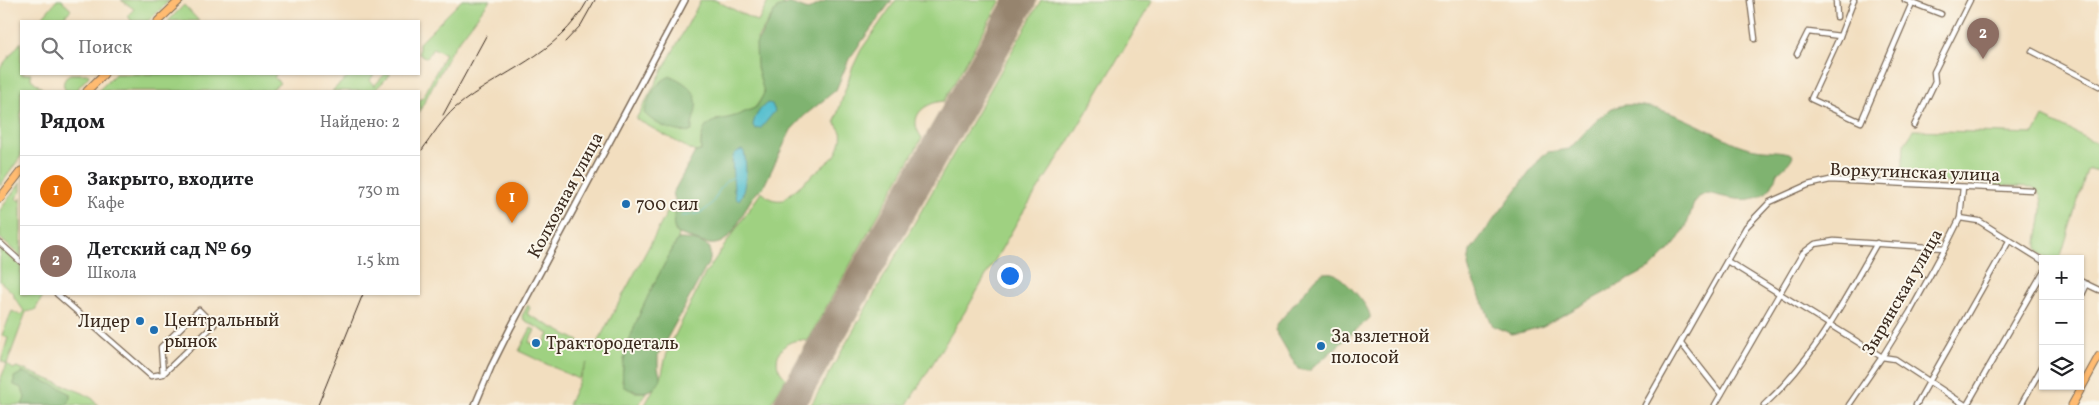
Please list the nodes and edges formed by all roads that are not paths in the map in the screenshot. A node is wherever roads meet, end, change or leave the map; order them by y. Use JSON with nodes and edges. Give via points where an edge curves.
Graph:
{"nodes":[{"id":1,"x":180,"y":0,"type":"edge"},
{"id":2,"x":685,"y":0,"type":"edge"},
{"id":3,"x":1750,"y":0,"type":"edge"},
{"id":4,"x":1836,"y":0,"type":"edge"},
{"id":5,"x":1854,"y":0,"type":"edge"},
{"id":6,"x":1905,"y":0,"type":"edge"},
{"id":7,"x":1970,"y":0,"type":"edge"},
{"id":8,"x":1912,"y":3,"type":"junction"},
{"id":9,"x":1941,"y":14,"type":"dead end"},
{"id":10,"x":1837,"y":18,"type":"dead end"},
{"id":11,"x":159,"y":20,"type":"edge"},
{"id":12,"x":1840,"y":36,"type":"junction"},
{"id":13,"x":1755,"y":39,"type":"dead end"},
{"id":14,"x":2032,"y":51,"type":"dead end"},
{"id":15,"x":1797,"y":54,"type":"dead end"},
{"id":16,"x":103,"y":75,"type":"edge"},
{"id":17,"x":2099,"y":86,"type":"edge"},
{"id":18,"x":87,"y":90,"type":"edge"},
{"id":19,"x":1914,"y":126,"type":"dead end"},
{"id":20,"x":20,"y":172,"type":"edge"},
{"id":21,"x":1964,"y":187,"type":"junction"},
{"id":22,"x":2032,"y":190,"type":"dead end"},
{"id":23,"x":0,"y":198,"type":"edge"},
{"id":24,"x":1960,"y":218,"type":"junction"},
{"id":25,"x":2010,"y":241,"type":"junction"},
{"id":26,"x":0,"y":243,"type":"edge"},
{"id":27,"x":1877,"y":243,"type":"junction"},
{"id":28,"x":1945,"y":248,"type":"junction"},
{"id":29,"x":2039,"y":258,"type":"edge"},
{"id":30,"x":20,"y":261,"type":"edge"},
{"id":31,"x":1727,"y":261,"type":"junction"},
{"id":32,"x":2039,"y":279,"type":"edge"},
{"id":33,"x":2084,"y":283,"type":"edge"},
{"id":34,"x":2087,"y":284,"type":"junction"},
{"id":35,"x":2084,"y":290,"type":"edge"},
{"id":36,"x":2099,"y":290,"type":"edge"},
{"id":37,"x":1780,"y":293,"type":"junction"},
{"id":38,"x":58,"y":295,"type":"edge"},
{"id":39,"x":1830,"y":326,"type":"junction"},
{"id":40,"x":1681,"y":343,"type":"junction"},
{"id":41,"x":2099,"y":356,"type":"edge"},
{"id":42,"x":1882,"y":357,"type":"junction"},
{"id":43,"x":2039,"y":372,"type":"edge"},
{"id":44,"x":163,"y":374,"type":"junction"},
{"id":45,"x":1930,"y":382,"type":"junction"},
{"id":46,"x":1722,"y":394,"type":"junction"},
{"id":47,"x":475,"y":405,"type":"edge"},
{"id":48,"x":1645,"y":405,"type":"edge"},
{"id":49,"x":1716,"y":405,"type":"edge"},
{"id":50,"x":1764,"y":405,"type":"edge"},
{"id":51,"x":1849,"y":405,"type":"edge"},
{"id":52,"x":1916,"y":405,"type":"edge"},
{"id":53,"x":1966,"y":405,"type":"edge"},
{"id":54,"x":2021,"y":405,"type":"edge"},
{"id":55,"x":2072,"y":405,"type":"edge"}],
"edges":[{"from":1,"to":11,"type":"main road"},
{"from":2,"to":47,"type":"street","name":"Колхозная улица","via":[[511,327]]},
{"from":3,"to":13,"type":"street"},
{"from":4,"to":10,"type":"street"},
{"from":5,"to":12,"type":"street"},
{"from":6,"to":8,"type":"street"},
{"from":7,"to":19,"type":"street","via":[[1934,72],[1936,82]]},
{"from":8,"to":9,"type":"street"},
{"from":8,"to":12,"type":"street","via":[[1860,122],[1811,100]]},
{"from":12,"to":15,"type":"street","via":[[1808,32]]},
{"from":14,"to":17,"type":"street"},
{"from":16,"to":18,"type":"main road"},
{"from":20,"to":23,"type":"main road"},
{"from":21,"to":22,"type":"street","name":"Воркутинская улица"},
{"from":21,"to":24,"type":"street","name":"Зырянская улица"},
{"from":21,"to":31,"type":"street","name":"Воркутинская улица","via":[[1830,180],[1808,185],[1770,202],[1746,227]]},
{"from":24,"to":25,"type":"street","via":[[1980,221]]},
{"from":24,"to":28,"type":"street","name":"Зырянская улица"},
{"from":25,"to":29,"type":"street"},
{"from":25,"to":45,"type":"street"},
{"from":26,"to":30,"type":"street"},
{"from":27,"to":28,"type":"street"},
{"from":27,"to":37,"type":"street","via":[[1834,241],[1815,244],[1803,253]]},
{"from":27,"to":39,"type":"street"},
{"from":28,"to":42,"type":"street","name":"Зырянская улица"},
{"from":31,"to":37,"type":"street"},
{"from":31,"to":40,"type":"street","name":"Воркутинская улица"},
{"from":32,"to":53,"type":"street"},
{"from":33,"to":34,"type":"street"},
{"from":34,"to":35,"type":"street"},
{"from":34,"to":36,"type":"street"},
{"from":37,"to":39,"type":"street"},
{"from":37,"to":46,"type":"street"},
{"from":38,"to":44,"type":"street","via":[[147,374]]},
{"from":39,"to":42,"type":"street"},
{"from":39,"to":50,"type":"street","via":[[1806,361]]},
{"from":40,"to":46,"type":"street"},
{"from":40,"to":48,"type":"street","name":"Воркутинская улица"},
{"from":41,"to":55,"type":"main road"},
{"from":42,"to":45,"type":"street","via":[[1894,360]]},
{"from":42,"to":51,"type":"street","name":"Зырянская улица"},
{"from":43,"to":54,"type":"street"},
{"from":44,"to":44,"type":"street","via":[[161,347],[199,310],[214,325]]},
{"from":45,"to":52,"type":"street"},
{"from":45,"to":53,"type":"street"},
{"from":46,"to":49,"type":"street"}]}
